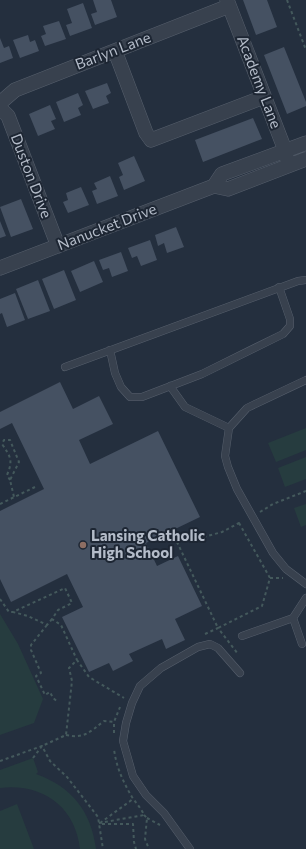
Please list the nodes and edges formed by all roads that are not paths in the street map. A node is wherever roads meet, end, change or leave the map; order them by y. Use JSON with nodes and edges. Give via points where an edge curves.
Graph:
{"nodes":[{"id":1,"x":228,"y":3,"type":"edge"},
{"id":2,"x":115,"y":51,"type":"junction"},
{"id":3,"x":264,"y":97,"type":"junction"},
{"id":4,"x":0,"y":103,"type":"edge"},
{"id":5,"x":0,"y":108,"type":"edge"},
{"id":6,"x":306,"y":142,"type":"edge"},
{"id":7,"x":285,"y":150,"type":"junction"},
{"id":8,"x":306,"y":159,"type":"edge"},
{"id":9,"x":288,"y":165,"type":"junction"},
{"id":10,"x":214,"y":186,"type":"junction"},
{"id":11,"x":58,"y":246,"type":"junction"},
{"id":12,"x":0,"y":268,"type":"edge"},
{"id":13,"x":306,"y":280,"type":"edge"},
{"id":14,"x":279,"y":287,"type":"junction"},
{"id":15,"x":110,"y":350,"type":"junction"},
{"id":16,"x":65,"y":366,"type":"dead end"},
{"id":17,"x":306,"y":380,"type":"edge"},
{"id":18,"x":170,"y":386,"type":"junction"},
{"id":19,"x":229,"y":428,"type":"junction"},
{"id":20,"x":306,"y":584,"type":"edge"},
{"id":21,"x":306,"y":598,"type":"edge"},
{"id":22,"x":293,"y":618,"type":"junction"},
{"id":23,"x":242,"y":636,"type":"dead end"},
{"id":24,"x":302,"y":644,"type":"dead end"},
{"id":25,"x":240,"y":673,"type":"dead end"},
{"id":26,"x":190,"y":849,"type":"edge"}],
"edges":[{"from":1,"to":2,"type":"street","name":"Barlyn Lane"},
{"from":1,"to":3,"type":"street","name":"Academy Lane"},
{"from":2,"to":3,"type":"street","via":[[146,134],[151,140]]},
{"from":2,"to":4,"type":"street","name":"Barlyn Lane","via":[[15,90]]},
{"from":3,"to":7,"type":"street","name":"Academy Lane"},
{"from":5,"to":11,"type":"street","name":"Duston Drive","via":[[8,116]]},
{"from":6,"to":7,"type":"street","name":"Nanucket Drive"},
{"from":7,"to":9,"type":"street","name":"Academy Lane"},
{"from":7,"to":10,"type":"street","name":"Nanucket Drive","via":[[222,174]]},
{"from":8,"to":9,"type":"street","name":"Nanucket Drive"},
{"from":9,"to":10,"type":"street","name":"Nanucket Drive","via":[[228,189]]},
{"from":10,"to":11,"type":"street","name":"Nanucket Drive"},
{"from":11,"to":12,"type":"street","name":"Nanucket Drive"},
{"from":13,"to":14,"type":"lane"},
{"from":14,"to":15,"type":"lane"},
{"from":14,"to":18,"type":"lane","via":[[290,319],[290,326],[283,334],[202,374]]},
{"from":15,"to":16,"type":"lane"},
{"from":15,"to":18,"type":"lane","via":[[115,373],[121,387],[130,397],[142,397]]},
{"from":17,"to":19,"type":"lane","via":[[247,408]]},
{"from":18,"to":19,"type":"lane","via":[[185,407]]},
{"from":19,"to":20,"type":"lane","via":[[225,456],[237,489],[273,553],[286,569]]},
{"from":21,"to":22,"type":"lane"},
{"from":22,"to":23,"type":"lane"},
{"from":22,"to":24,"type":"lane"},
{"from":25,"to":26,"type":"lane","via":[[218,648],[210,644],[198,647],[161,668],[140,686],[126,723],[123,741],[133,776],[146,796],[164,813]]}]}
